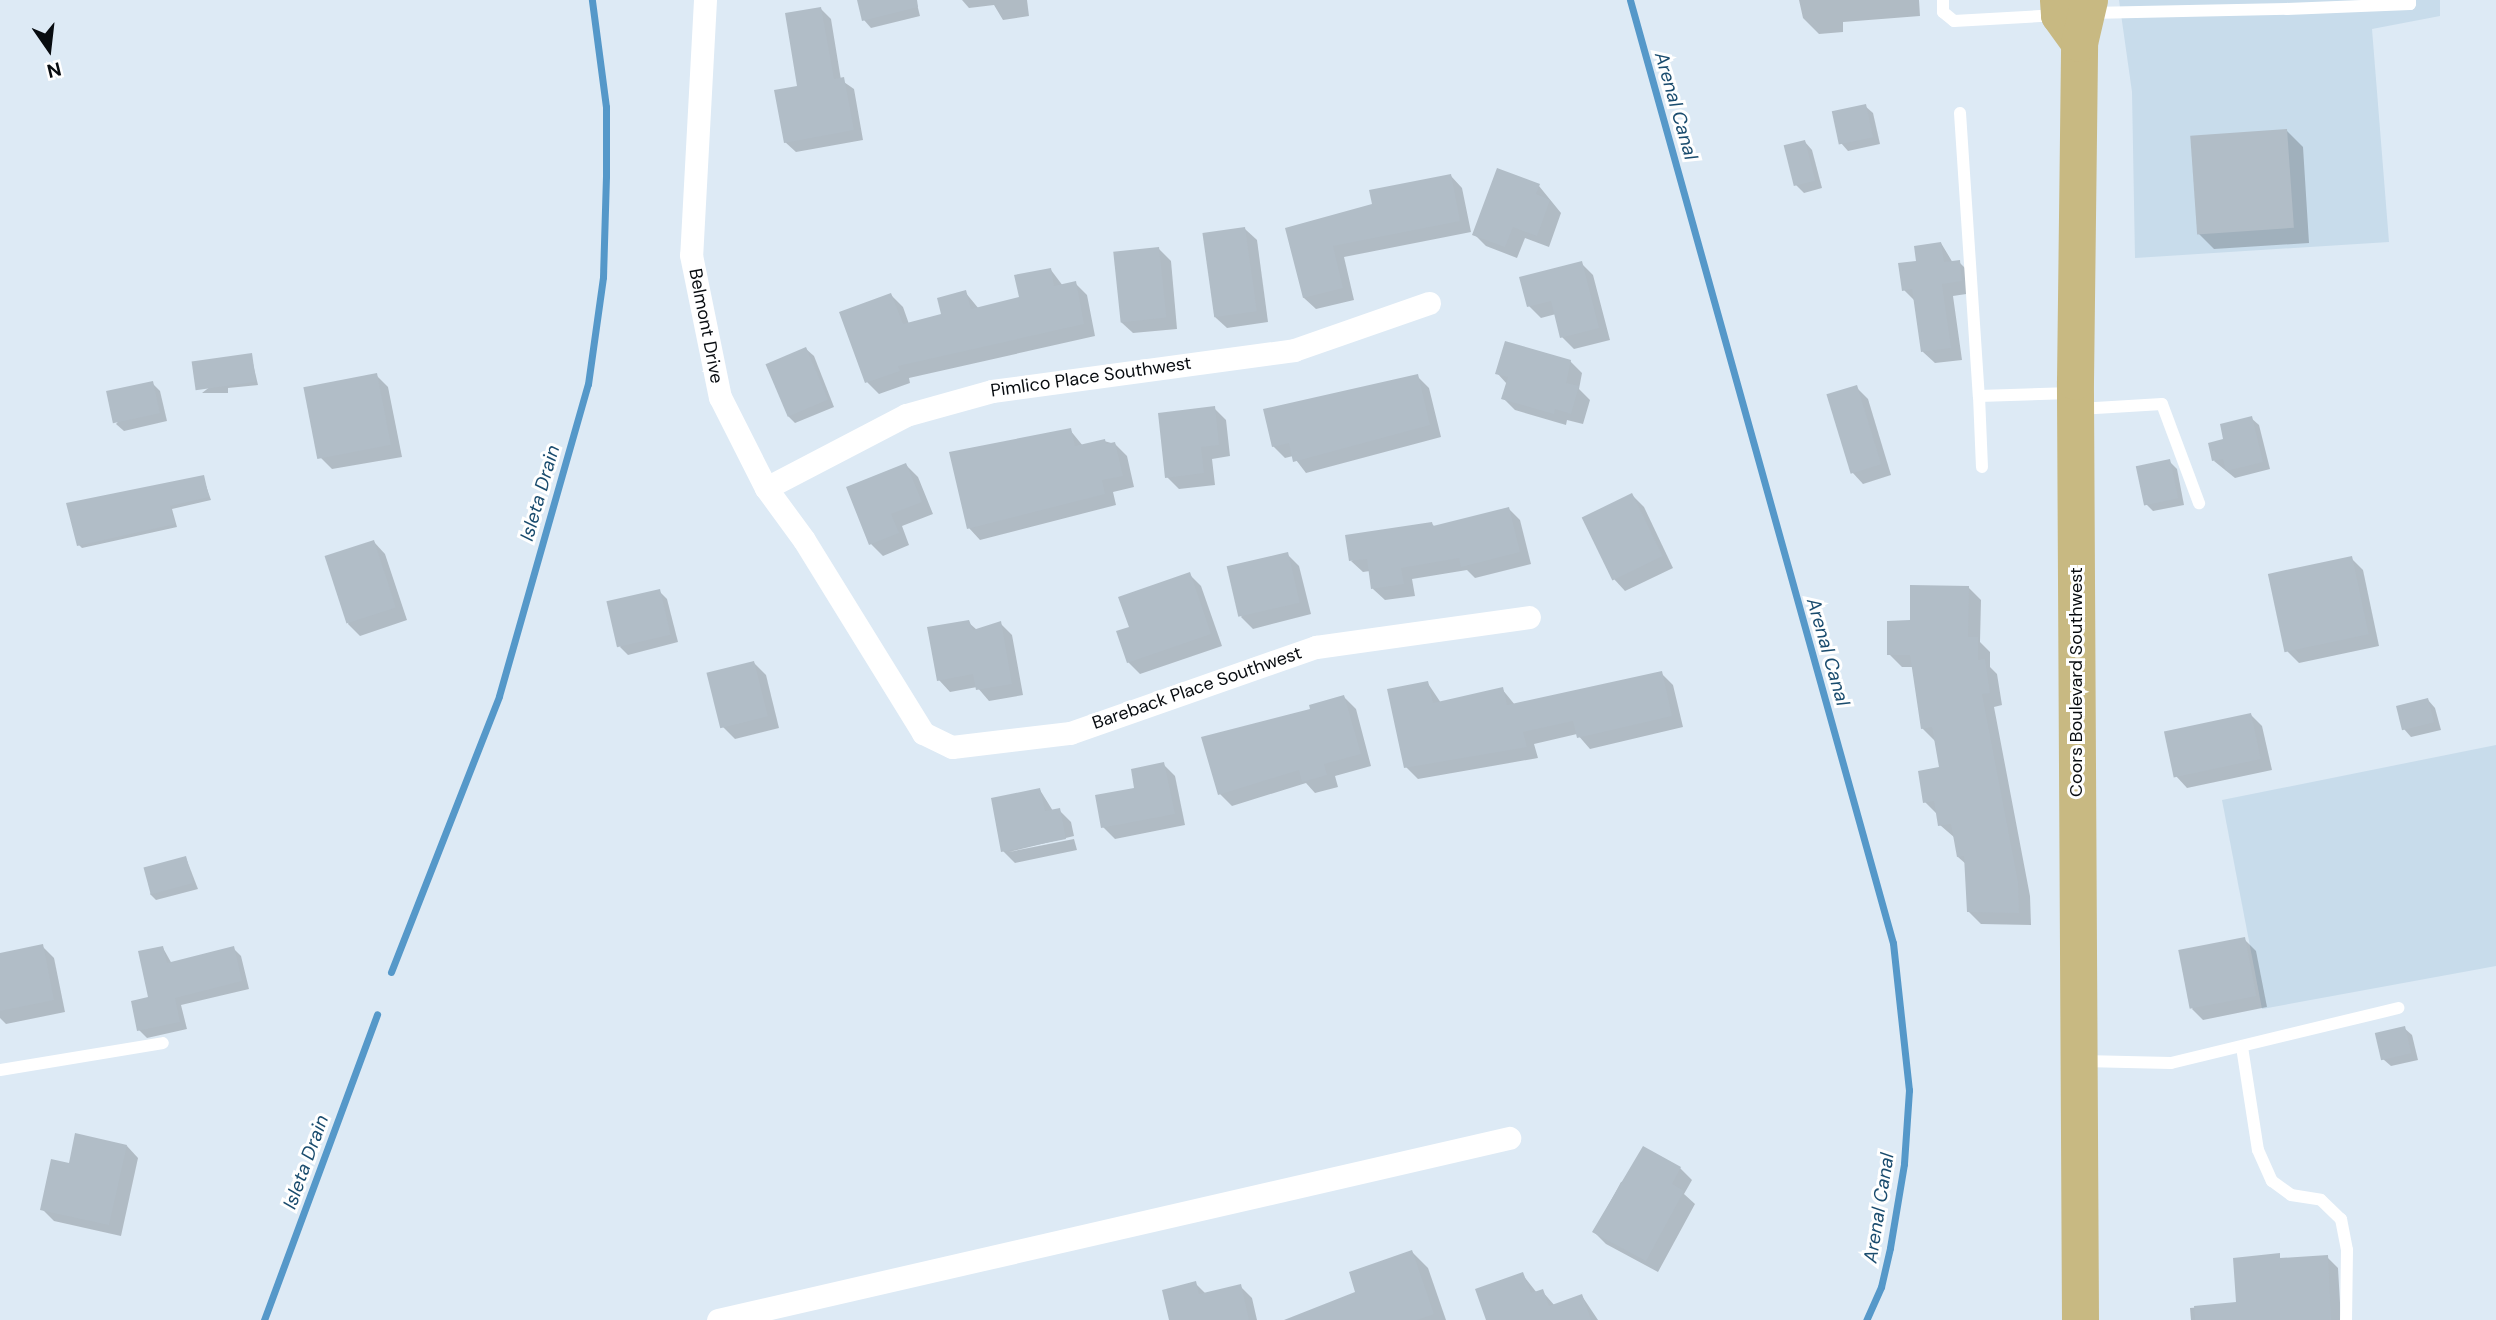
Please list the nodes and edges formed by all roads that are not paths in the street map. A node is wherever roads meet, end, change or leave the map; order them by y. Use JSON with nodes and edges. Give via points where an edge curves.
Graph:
{"nodes":[{"id":1,"x":705,"y":0,"type":"edge"},
{"id":2,"x":1943,"y":0,"type":"edge"},
{"id":3,"x":2410,"y":0,"type":"edge"},
{"id":4,"x":2286,"y":5,"type":"edge"},
{"id":5,"x":2075,"y":14,"type":"edge"},
{"id":6,"x":1960,"y":113,"type":"dead end"},
{"id":7,"x":1429,"y":303,"type":"dead end"},
{"id":8,"x":1979,"y":396,"type":"junction"},
{"id":9,"x":2075,"y":401,"type":"junction"},
{"id":10,"x":1982,"y":467,"type":"dead end"},
{"id":11,"x":766,"y":488,"type":"junction"},
{"id":12,"x":2199,"y":503,"type":"dead end"},
{"id":13,"x":1529,"y":617,"type":"dead end"},
{"id":14,"x":894,"y":688,"type":"joint"},
{"id":15,"x":2398,"y":1008,"type":"dead end"},
{"id":16,"x":163,"y":1043,"type":"dead end"},
{"id":17,"x":2242,"y":1047,"type":"junction"},
{"id":18,"x":2076,"y":1061,"type":"junction"},
{"id":19,"x":0,"y":1070,"type":"edge"},
{"id":20,"x":1509,"y":1138,"type":"dead end"},
{"id":21,"x":718,"y":1320,"type":"edge"},
{"id":22,"x":2080,"y":1320,"type":"edge"},
{"id":23,"x":2346,"y":1320,"type":"edge"}],
"edges":[{"from":1,"to":11,"type":"street","name":"Belmont Drive","via":[[691,255],[720,397]]},
{"from":2,"to":5,"type":"lane","via":[[1943,12],[1954,21]]},
{"from":3,"to":4,"type":"lane","via":[[2410,4]]},
{"from":4,"to":5,"type":"lane"},
{"from":5,"to":9,"type":"main road","name":"Coors Boulevard Southwest"},
{"from":6,"to":8,"type":"lane"},
{"from":7,"to":11,"type":"street","name":"Pimlico Place Southwest","via":[[1294,350],[992,391],[906,415]]},
{"from":8,"to":9,"type":"lane"},
{"from":8,"to":10,"type":"lane"},
{"from":9,"to":12,"type":"lane","via":[[2162,404]]},
{"from":9,"to":18,"type":"main road","name":"Coors Boulevard Southwest"},
{"from":11,"to":14,"type":"street","name":"Belmont Drive","via":[[804,540]]},
{"from":13,"to":14,"type":"street","name":"Bareback Place Southwest","via":[[1316,647],[1070,733],[980,747],[952,747],[923,733]]},
{"from":15,"to":17,"type":"lane"},
{"from":16,"to":19,"type":"lane"},
{"from":17,"to":18,"type":"lane","via":[[2171,1063]]},
{"from":17,"to":23,"type":"lane","via":[[2258,1150],[2272,1181],[2291,1195],[2321,1200],[2341,1219],[2347,1250]]},
{"from":18,"to":22,"type":"main road","name":"Coors Boulevard Southwest"},
{"from":20,"to":21,"type":"street"}]}
